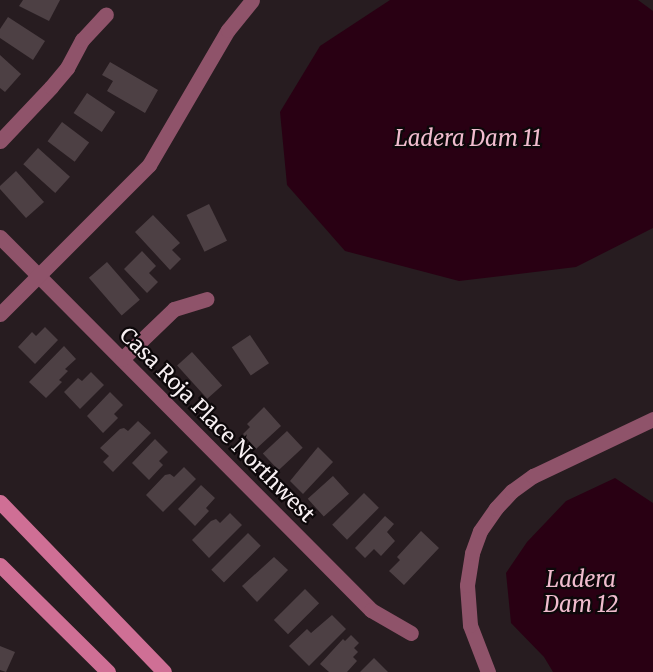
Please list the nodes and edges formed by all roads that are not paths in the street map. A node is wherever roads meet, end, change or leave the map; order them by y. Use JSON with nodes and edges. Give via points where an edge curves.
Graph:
{"nodes":[{"id":1,"x":252,"y":0,"type":"edge"},
{"id":2,"x":106,"y":14,"type":"dead end"},
{"id":3,"x":0,"y":141,"type":"edge"},
{"id":4,"x":0,"y":237,"type":"edge"},
{"id":5,"x":38,"y":275,"type":"junction"},
{"id":6,"x":207,"y":299,"type":"dead end"},
{"id":7,"x":0,"y":314,"type":"edge"},
{"id":8,"x":122,"y":359,"type":"junction"},
{"id":9,"x":653,"y":419,"type":"edge"},
{"id":10,"x":0,"y":502,"type":"edge"},
{"id":11,"x":0,"y":565,"type":"edge"},
{"id":12,"x":411,"y":633,"type":"dead end"},
{"id":13,"x":159,"y":670,"type":"edge"},
{"id":14,"x":108,"y":672,"type":"edge"},
{"id":15,"x":488,"y":672,"type":"edge"}],
"edges":[{"from":1,"to":5,"type":"street","via":[[228,30],[149,165]]},
{"from":2,"to":3,"type":"street","via":[[82,40],[51,87]]},
{"from":4,"to":5,"type":"street","name":"Casa Roja Place Northwest"},
{"from":5,"to":7,"type":"street"},
{"from":5,"to":8,"type":"street","name":"Casa Roja Place Northwest"},
{"from":6,"to":8,"type":"street","via":[[174,309]]},
{"from":8,"to":12,"type":"street","name":"Casa Roja Place Northwest","via":[[371,610]]},
{"from":9,"to":15,"type":"street","via":[[533,476],[512,491],[480,531],[467,585],[470,625]]},
{"from":10,"to":13,"type":"main road"},
{"from":11,"to":14,"type":"main road"}]}
